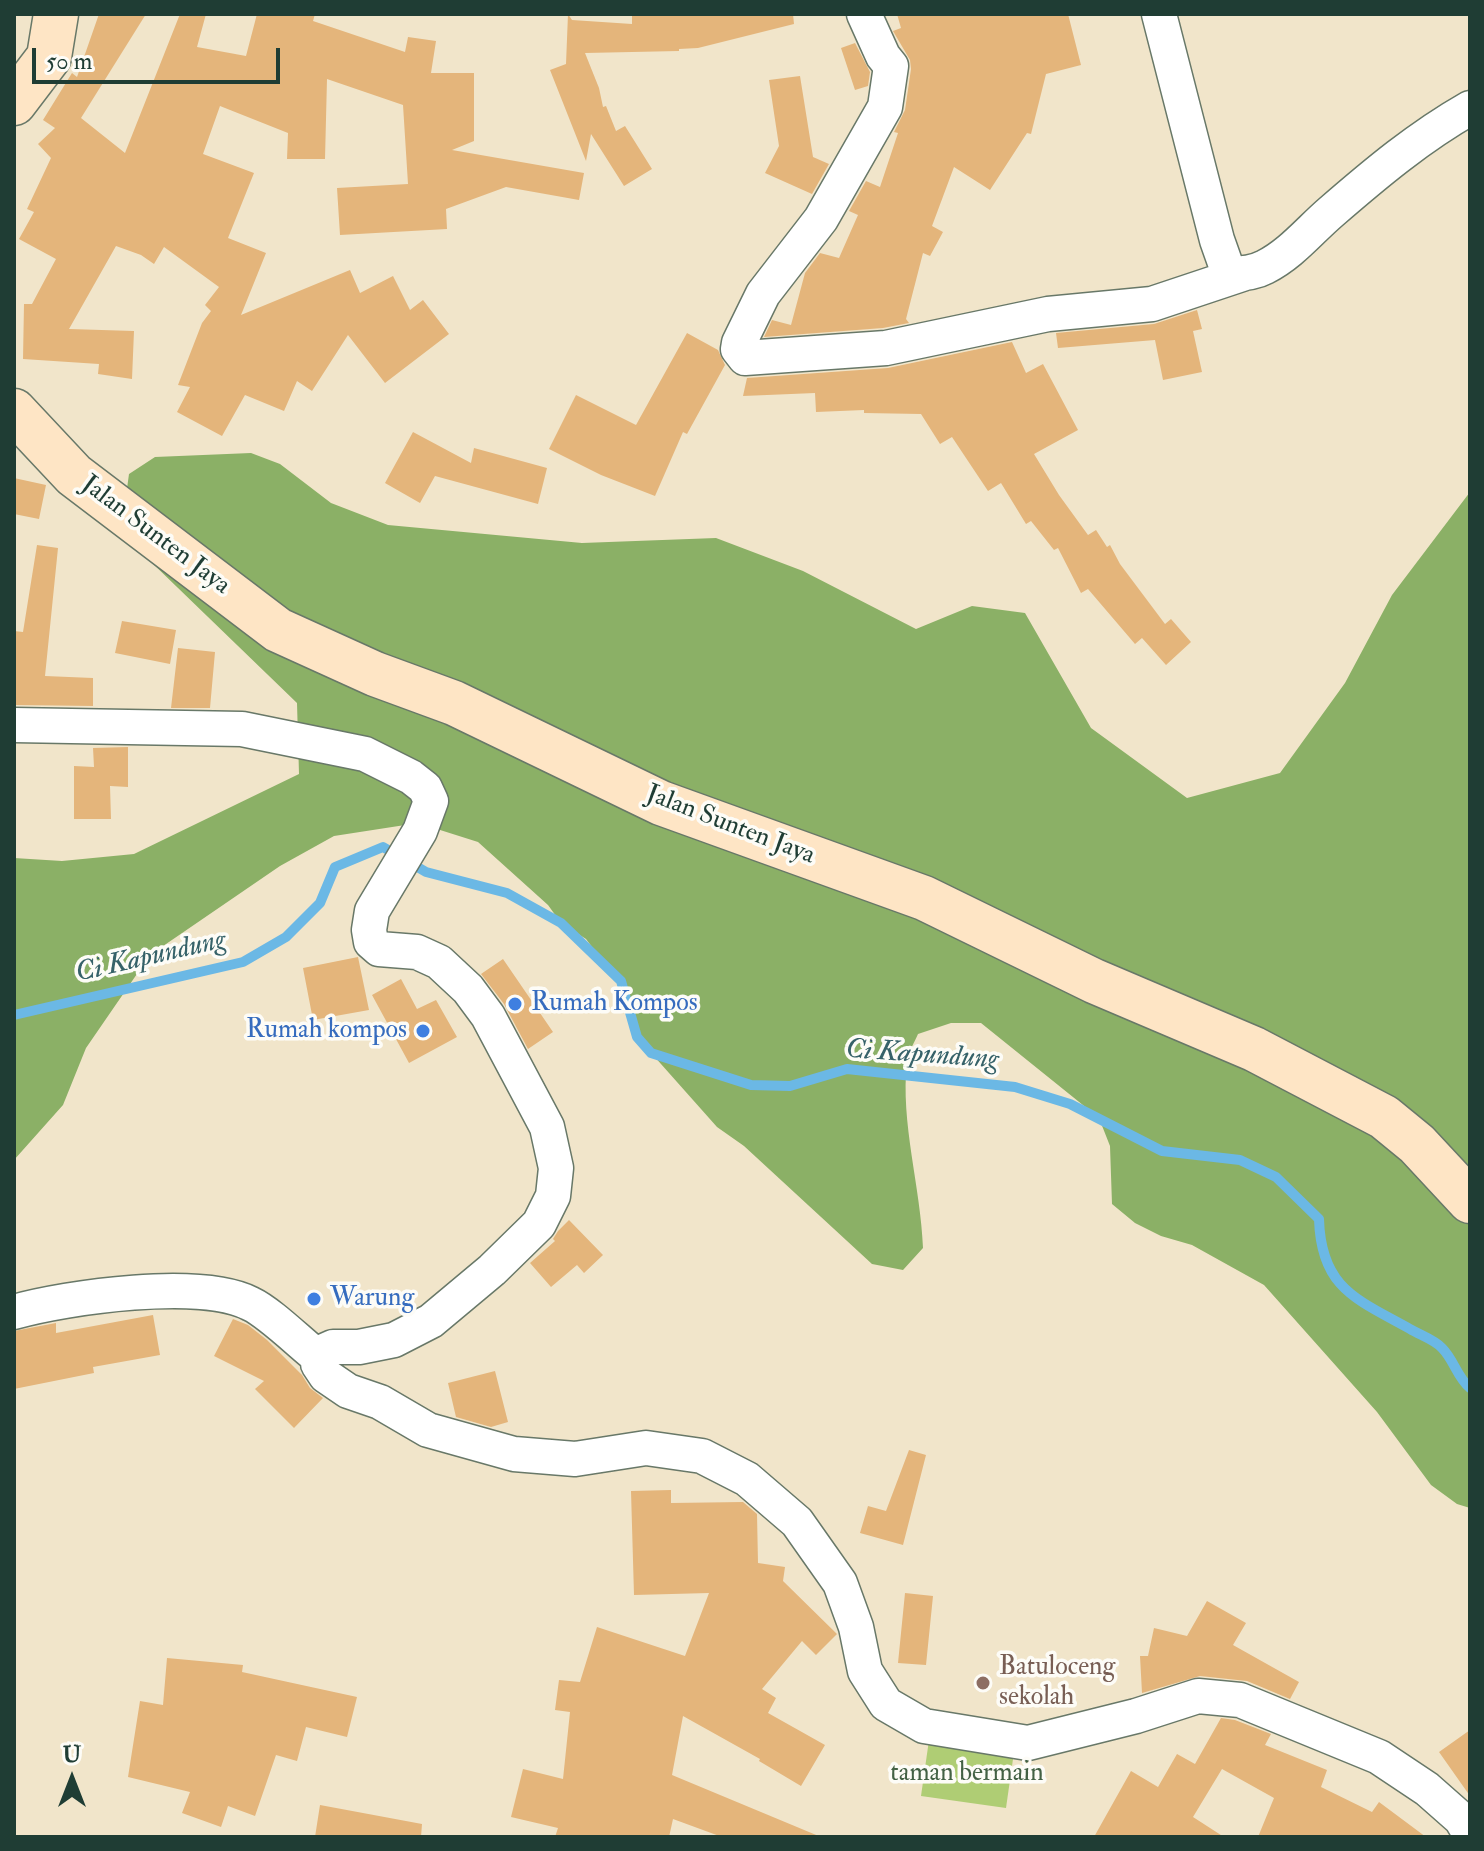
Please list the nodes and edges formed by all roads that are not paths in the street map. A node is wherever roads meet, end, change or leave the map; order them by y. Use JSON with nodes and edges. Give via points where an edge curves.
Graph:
{"nodes":[{"id":1,"x":56,"y":14,"type":"edge"},
{"id":2,"x":864,"y":14,"type":"edge"},
{"id":3,"x":1159,"y":14,"type":"edge"},
{"id":4,"x":14,"y":103,"type":"edge"},
{"id":5,"x":1470,"y":108,"type":"edge"},
{"id":6,"x":1245,"y":273,"type":"junction"},
{"id":7,"x":14,"y":411,"type":"edge"},
{"id":8,"x":14,"y":725,"type":"edge"},
{"id":9,"x":1470,"y":1201,"type":"edge"},
{"id":10,"x":14,"y":1312,"type":"edge"},
{"id":11,"x":318,"y":1357,"type":"junction"},
{"id":12,"x":1470,"y":1834,"type":"edge"}],
"edges":[{"from":1,"to":4,"type":"main road","via":[[49,57]]},
{"from":2,"to":6,"type":"street","via":[[891,66],[885,107],[821,219],[763,294],[739,343],[745,358],[886,348],[1048,314],[1152,304]]},
{"from":3,"to":6,"type":"street","via":[[1223,261],[1229,274]]},
{"from":5,"to":6,"type":"street","via":[[1404,151],[1289,250]]},
{"from":7,"to":9,"type":"main road","name":"Jalan Sunten Jaya","via":[[74,475],[278,630],[454,703],[661,803],[924,898],[1094,981],[1254,1049],[1384,1117]]},
{"from":8,"to":11,"type":"street","via":[[242,729],[365,754],[425,788],[431,801],[420,831],[372,911],[371,942],[379,949],[417,952],[439,962],[488,1016],[547,1127],[556,1168],[553,1196],[539,1224],[431,1321],[394,1340],[333,1347]]},
{"from":10,"to":11,"type":"street","via":[[67,1300],[208,1292],[250,1303]]},
{"from":11,"to":12,"type":"street","via":[[326,1376],[348,1391],[380,1402],[428,1430],[514,1454],[575,1459],[646,1448],[702,1456],[747,1479],[797,1522],[840,1583],[865,1671],[886,1704],[924,1726],[1028,1743],[1198,1696],[1240,1700],[1379,1757],[1427,1789]]}]}
